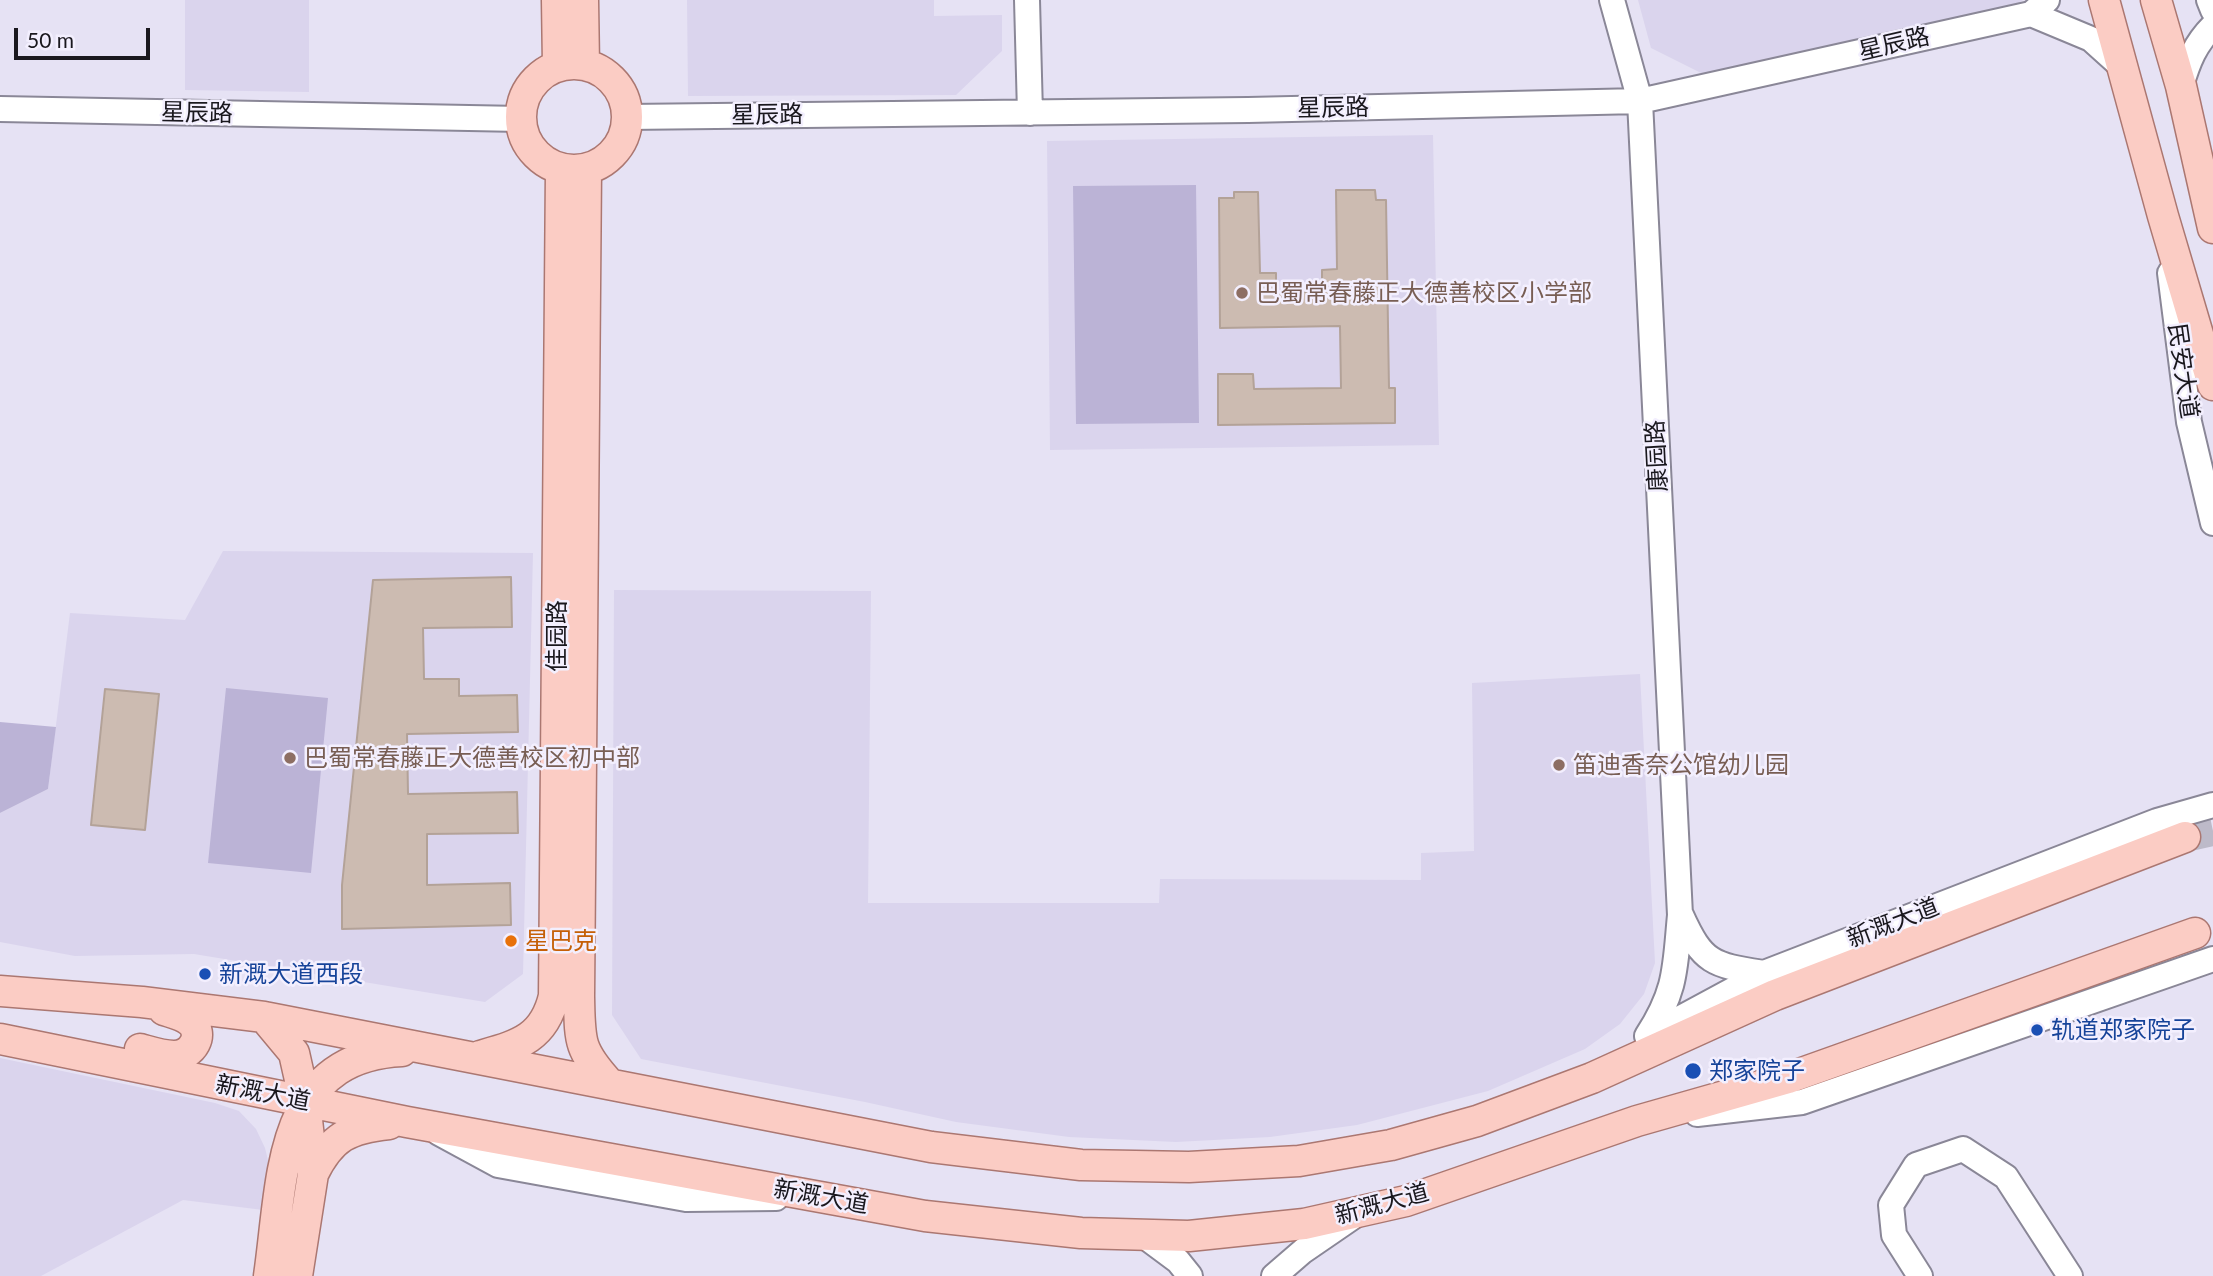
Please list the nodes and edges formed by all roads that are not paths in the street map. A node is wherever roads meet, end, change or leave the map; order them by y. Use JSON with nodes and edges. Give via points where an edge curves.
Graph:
{"nodes":[{"id":1,"x":557,"y":0,"type":"edge"},
{"id":2,"x":583,"y":0,"type":"edge"},
{"id":3,"x":1027,"y":0,"type":"edge"},
{"id":4,"x":1612,"y":0,"type":"edge"},
{"id":5,"x":2104,"y":0,"type":"edge"},
{"id":6,"x":2156,"y":0,"type":"edge"},
{"id":7,"x":2208,"y":0,"type":"edge"},
{"id":8,"x":2039,"y":7,"type":"edge"},
{"id":9,"x":2213,"y":10,"type":"edge"},
{"id":10,"x":2213,"y":26,"type":"edge"},
{"id":11,"x":571,"y":65,"type":"junction"},
{"id":12,"x":2120,"y":66,"type":"junction"},
{"id":13,"x":2181,"y":86,"type":"junction"},
{"id":14,"x":1640,"y":101,"type":"junction"},
{"id":15,"x":0,"y":109,"type":"edge"},
{"id":16,"x":1030,"y":113,"type":"junction"},
{"id":17,"x":627,"y":117,"type":"junction"},
{"id":18,"x":521,"y":119,"type":"junction"},
{"id":19,"x":573,"y":169,"type":"junction"},
{"id":20,"x":2163,"y":216,"type":"junction"},
{"id":21,"x":2212,"y":218,"type":"edge"},
{"id":22,"x":2213,"y":385,"type":"edge"},
{"id":23,"x":2213,"y":523,"type":"edge"},
{"id":24,"x":2213,"y":804,"type":"edge"},
{"id":25,"x":2213,"y":816,"type":"edge"},
{"id":26,"x":2157,"y":821,"type":"junction"},
{"id":27,"x":2185,"y":837,"type":"tunnel mouth"},
{"id":28,"x":1680,"y":915,"type":"junction"},
{"id":29,"x":2195,"y":933,"type":"dead end"},
{"id":30,"x":2211,"y":959,"type":"edge"},
{"id":31,"x":1764,"y":973,"type":"junction"},
{"id":32,"x":1,"y":991,"type":"edge"},
{"id":33,"x":142,"y":1002,"type":"junction"},
{"id":34,"x":264,"y":1017,"type":"junction"},
{"id":35,"x":1647,"y":1036,"type":"junction"},
{"id":36,"x":0,"y":1039,"type":"edge"},
{"id":37,"x":37,"y":1047,"type":"junction"},
{"id":38,"x":434,"y":1049,"type":"junction"},
{"id":39,"x":475,"y":1057,"type":"junction"},
{"id":40,"x":1592,"y":1078,"type":"junction"},
{"id":41,"x":608,"y":1082,"type":"junction"},
{"id":42,"x":237,"y":1088,"type":"junction"},
{"id":43,"x":304,"y":1101,"type":"junction"},
{"id":44,"x":1637,"y":1121,"type":"junction"},
{"id":45,"x":416,"y":1124,"type":"junction"},
{"id":46,"x":299,"y":1172,"type":"junction"},
{"id":47,"x":1362,"y":1210,"type":"junction"},
{"id":48,"x":1143,"y":1235,"type":"junction"},
{"id":49,"x":269,"y":1276,"type":"edge"},
{"id":50,"x":297,"y":1276,"type":"edge"},
{"id":51,"x":1190,"y":1276,"type":"edge"},
{"id":52,"x":1274,"y":1276,"type":"edge"},
{"id":53,"x":1920,"y":1276,"type":"edge"},
{"id":54,"x":2070,"y":1276,"type":"edge"}],
"edges":[{"from":1,"to":11,"type":"main road"},
{"from":2,"to":11,"type":"main road"},
{"from":3,"to":16,"type":"street"},
{"from":4,"to":14,"type":"street","name":"康园路"},
{"from":5,"to":12,"type":"main road","name":"民安大道"},
{"from":6,"to":13,"type":"main road"},
{"from":7,"to":9,"type":"street"},
{"from":8,"to":12,"type":"street","via":[[2091,39]]},
{"from":8,"to":14,"type":"street","name":"星辰路"},
{"from":10,"to":13,"type":"street","via":[[2194,50]]},
{"from":11,"to":17,"type":"main road","via":[[607,77],[618,88]]},
{"from":11,"to":18,"type":"main road","via":[[536,80],[528,91]]},
{"from":12,"to":20,"type":"main road","name":"民安大道"},
{"from":13,"to":21,"type":"main road"},
{"from":14,"to":16,"type":"street","name":"星辰路"},
{"from":14,"to":28,"type":"street","name":"康园路"},
{"from":15,"to":18,"type":"street","name":"星辰路"},
{"from":16,"to":17,"type":"street","name":"星辰路"},
{"from":17,"to":19,"type":"main road","via":[[618,147],[607,159]]},
{"from":18,"to":19,"type":"main road","via":[[528,145],[537,155]]},
{"from":19,"to":39,"type":"main road","name":"佳园路","via":[[554,996],[549,1016],[534,1035]]},
{"from":19,"to":41,"type":"main road","name":"佳园路","via":[[580,1037],[586,1058]]},
{"from":20,"to":22,"type":"main road","name":"民安大道"},
{"from":20,"to":23,"type":"street","name":"民安大道","via":[[2189,422]]},
{"from":24,"to":26,"type":"street","name":"新溉大道"},
{"from":25,"to":26,"type":"street"},
{"from":26,"to":31,"type":"street","name":"新溉大道"},
{"from":27,"to":40,"type":"main road","name":"新溉大道","via":[[1775,995]]},
{"from":28,"to":31,"type":"street","via":[[1695,947],[1710,959]]},
{"from":28,"to":35,"type":"street","via":[[1667,1006]]},
{"from":29,"to":44,"type":"main road","name":"新溉大道","via":[[1788,1078]]},
{"from":30,"to":44,"type":"street","name":"新溉大道","via":[[1802,1102]]},
{"from":31,"to":35,"type":"street","name":"新溉大道"},
{"from":32,"to":33,"type":"main road","name":"新溉大道"},
{"from":33,"to":34,"type":"main road","name":"新溉大道"},
{"from":33,"to":37,"type":"main road","via":[[192,1022],[197,1031],[188,1054],[175,1056],[81,1037]]},
{"from":34,"to":38,"type":"main road","name":"新溉大道"},
{"from":34,"to":43,"type":"main road","via":[[294,1054]]},
{"from":35,"to":40,"type":"street","name":"新溉大道"},
{"from":36,"to":37,"type":"main road","name":"新溉大道"},
{"from":37,"to":42,"type":"main road","name":"新溉大道"},
{"from":38,"to":39,"type":"main road","name":"新溉大道"},
{"from":38,"to":43,"type":"main road","via":[[357,1058],[322,1080]]},
{"from":39,"to":41,"type":"main road","name":"新溉大道"},
{"from":40,"to":41,"type":"main road","name":"新溉大道","via":[[1477,1121],[1391,1145],[1298,1161],[1189,1167],[1082,1165],[931,1147]]},
{"from":42,"to":43,"type":"main road","name":"新溉大道"},
{"from":42,"to":46,"type":"main road","via":[[273,1119]]},
{"from":43,"to":45,"type":"main road","name":"新溉大道"},
{"from":43,"to":46,"type":"main road","via":[[295,1121]]},
{"from":44,"to":47,"type":"main road","name":"新溉大道","via":[[1406,1200]]},
{"from":45,"to":46,"type":"main road","via":[[380,1125],[345,1134]]},
{"from":45,"to":48,"type":"main road","name":"新溉大道","via":[[925,1216]]},
{"from":46,"to":49,"type":"main road"},
{"from":46,"to":50,"type":"main road"},
{"from":47,"to":48,"type":"main road","name":"新溉大道","via":[[1259,1230]]},
{"from":47,"to":52,"type":"street"},
{"from":48,"to":51,"type":"street"},
{"from":53,"to":54,"type":"street","via":[[1894,1235],[1891,1205],[1916,1165],[1963,1149],[2006,1177]]}]}
